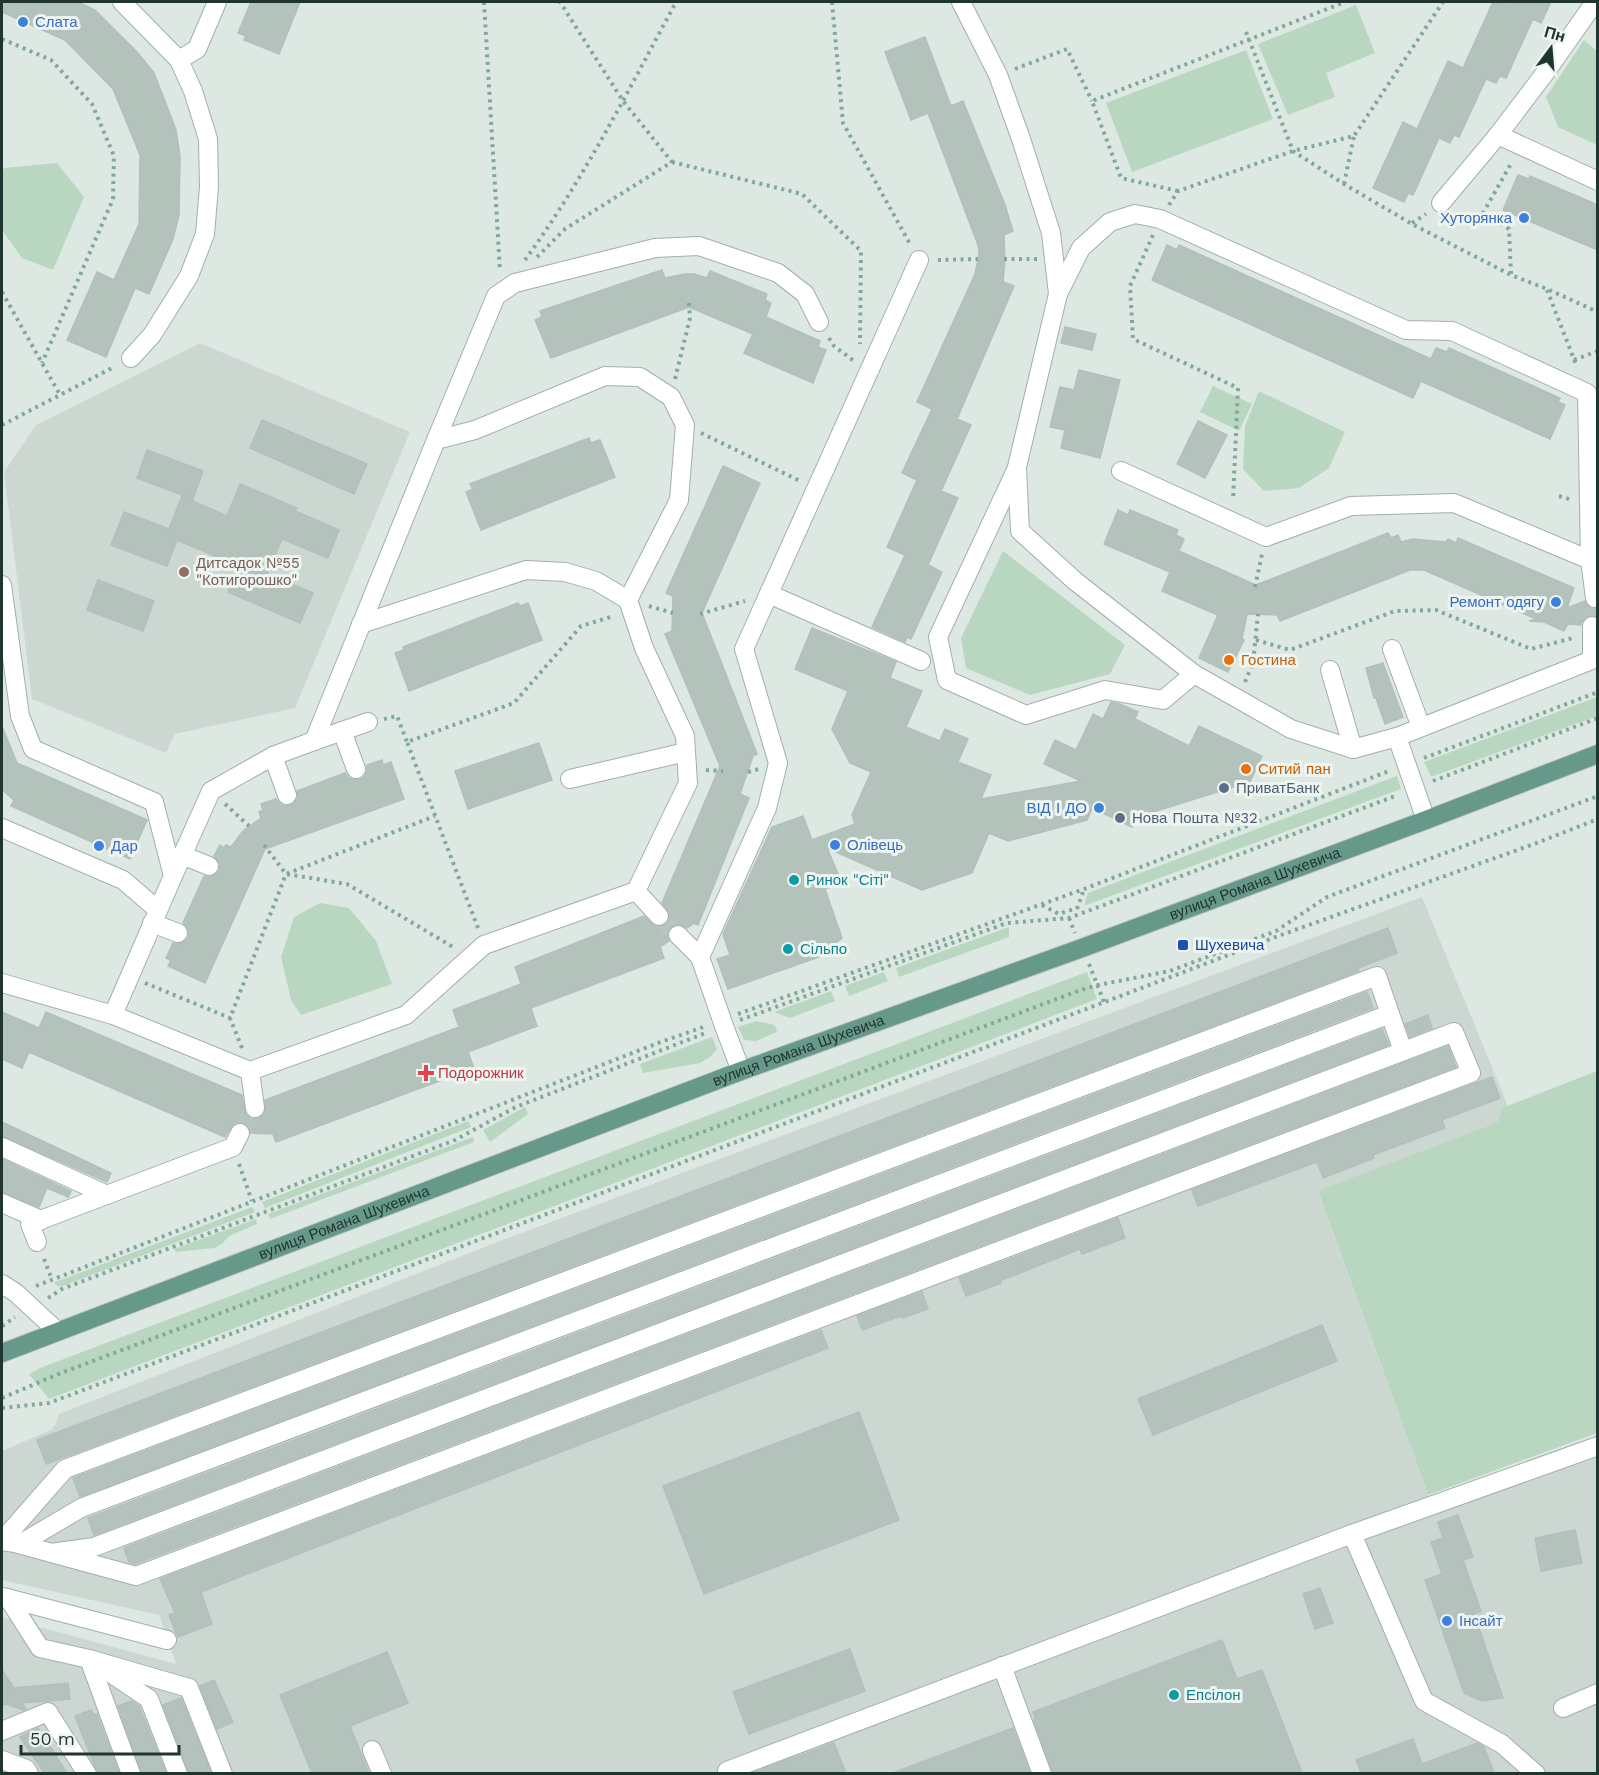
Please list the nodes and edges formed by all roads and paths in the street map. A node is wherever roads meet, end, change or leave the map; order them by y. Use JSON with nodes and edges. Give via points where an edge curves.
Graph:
{"nodes":[{"id":1,"x":122,"y":2,"type":"edge"},
{"id":2,"x":217,"y":2,"type":"edge"},
{"id":3,"x":484,"y":2,"type":"edge"},
{"id":4,"x":560,"y":2,"type":"edge"},
{"id":5,"x":676,"y":2,"type":"edge"},
{"id":6,"x":832,"y":2,"type":"edge"},
{"id":7,"x":961,"y":2,"type":"edge"},
{"id":8,"x":1345,"y":2,"type":"edge"},
{"id":9,"x":1443,"y":2,"type":"edge"},
{"id":10,"x":1595,"y":2,"type":"edge"},
{"id":11,"x":1246,"y":32,"type":"dead end"},
{"id":12,"x":2,"y":39,"type":"edge"},
{"id":13,"x":1249,"y":40,"type":"junction"},
{"id":14,"x":178,"y":60,"type":"junction"},
{"id":15,"x":1031,"y":63,"type":"dead end"},
{"id":16,"x":623,"y":101,"type":"junction"},
{"id":17,"x":1092,"y":101,"type":"junction"},
{"id":18,"x":1498,"y":135,"type":"junction"},
{"id":19,"x":1354,"y":136,"type":"junction"},
{"id":20,"x":1521,"y":145,"type":"junction"},
{"id":21,"x":1293,"y":151,"type":"junction"},
{"id":22,"x":672,"y":162,"type":"junction"},
{"id":23,"x":1598,"y":181,"type":"edge"},
{"id":24,"x":1344,"y":184,"type":"junction"},
{"id":25,"x":1178,"y":191,"type":"junction"},
{"id":26,"x":1441,"y":203,"type":"dead end"},
{"id":27,"x":1160,"y":219,"type":"junction"},
{"id":28,"x":1005,"y":259,"type":"dead end"},
{"id":29,"x":1054,"y":259,"type":"junction"},
{"id":30,"x":534,"y":260,"type":"dead end"},
{"id":31,"x":919,"y":260,"type":"junction"},
{"id":32,"x":978,"y":260,"type":"dead end"},
{"id":33,"x":522,"y":265,"type":"dead end"},
{"id":34,"x":1511,"y":275,"type":"junction"},
{"id":35,"x":1547,"y":289,"type":"junction"},
{"id":36,"x":2,"y":292,"type":"edge"},
{"id":37,"x":502,"y":292,"type":"junction"},
{"id":38,"x":1058,"y":294,"type":"junction"},
{"id":39,"x":688,"y":303,"type":"dead end"},
{"id":40,"x":1598,"y":312,"type":"edge"},
{"id":41,"x":819,"y":322,"type":"dead end"},
{"id":42,"x":834,"y":346,"type":"dead end"},
{"id":43,"x":1598,"y":351,"type":"edge"},
{"id":44,"x":860,"y":353,"type":"dead end"},
{"id":45,"x":848,"y":356,"type":"dead end"},
{"id":46,"x":131,"y":358,"type":"joint"},
{"id":47,"x":1574,"y":360,"type":"junction"},
{"id":48,"x":42,"y":363,"type":"junction"},
{"id":49,"x":1587,"y":393,"type":"junction"},
{"id":50,"x":60,"y":395,"type":"junction"},
{"id":51,"x":671,"y":397,"type":"junction"},
{"id":52,"x":2,"y":425,"type":"edge"},
{"id":53,"x":685,"y":425,"type":"junction"},
{"id":54,"x":436,"y":440,"type":"junction"},
{"id":55,"x":1017,"y":467,"type":"junction"},
{"id":56,"x":1121,"y":471,"type":"dead end"},
{"id":57,"x":817,"y":489,"type":"junction"},
{"id":58,"x":1239,"y":506,"type":"dead end"},
{"id":59,"x":1266,"y":537,"type":"junction"},
{"id":60,"x":1594,"y":558,"type":"edge"},
{"id":61,"x":2,"y":585,"type":"edge"},
{"id":62,"x":1255,"y":587,"type":"dead end"},
{"id":63,"x":769,"y":594,"type":"junction"},
{"id":64,"x":1595,"y":598,"type":"dead end"},
{"id":65,"x":628,"y":600,"type":"junction"},
{"id":66,"x":700,"y":614,"type":"dead end"},
{"id":67,"x":1258,"y":614,"type":"dead end"},
{"id":68,"x":614,"y":616,"type":"dead end"},
{"id":69,"x":361,"y":624,"type":"junction"},
{"id":70,"x":1592,"y":630,"type":"joint"},
{"id":71,"x":1256,"y":640,"type":"junction"},
{"id":72,"x":1392,"y":649,"type":"dead end"},
{"id":73,"x":921,"y":661,"type":"dead end"},
{"id":74,"x":1253,"y":663,"type":"dead end"},
{"id":75,"x":1330,"y":670,"type":"dead end"},
{"id":76,"x":1194,"y":674,"type":"junction"},
{"id":77,"x":1598,"y":692,"type":"edge"},
{"id":78,"x":1598,"y":718,"type":"edge"},
{"id":79,"x":368,"y":722,"type":"joint"},
{"id":80,"x":1421,"y":727,"type":"junction"},
{"id":81,"x":342,"y":731,"type":"junction"},
{"id":82,"x":1397,"y":737,"type":"junction"},
{"id":83,"x":314,"y":741,"type":"junction"},
{"id":84,"x":407,"y":742,"type":"junction"},
{"id":85,"x":1353,"y":749,"type":"junction"},
{"id":86,"x":686,"y":752,"type":"junction"},
{"id":87,"x":1598,"y":754,"type":"edge"},
{"id":88,"x":273,"y":756,"type":"junction"},
{"id":89,"x":1406,"y":765,"type":"junction"},
{"id":90,"x":356,"y":769,"type":"dead end"},
{"id":91,"x":570,"y":779,"type":"dead end"},
{"id":92,"x":1415,"y":788,"type":"junction"},
{"id":93,"x":211,"y":791,"type":"junction"},
{"id":94,"x":286,"y":795,"type":"dead end"},
{"id":95,"x":1598,"y":796,"type":"edge"},
{"id":96,"x":435,"y":816,"type":"junction"},
{"id":97,"x":1598,"y":819,"type":"edge"},
{"id":98,"x":1425,"y":820,"type":"junction"},
{"id":99,"x":249,"y":826,"type":"dead end"},
{"id":100,"x":2,"y":828,"type":"edge"},
{"id":101,"x":264,"y":845,"type":"dead end"},
{"id":102,"x":182,"y":855,"type":"junction"},
{"id":103,"x":209,"y":866,"type":"dead end"},
{"id":104,"x":286,"y":874,"type":"junction"},
{"id":105,"x":173,"y":876,"type":"junction"},
{"id":106,"x":1084,"y":889,"type":"junction"},
{"id":107,"x":636,"y":891,"type":"junction"},
{"id":108,"x":1041,"y":905,"type":"junction"},
{"id":109,"x":1077,"y":908,"type":"junction"},
{"id":110,"x":1074,"y":915,"type":"junction"},
{"id":111,"x":155,"y":916,"type":"junction"},
{"id":112,"x":659,"y":916,"type":"tunnel mouth"},
{"id":113,"x":178,"y":933,"type":"dead end"},
{"id":114,"x":678,"y":935,"type":"tunnel mouth"},
{"id":115,"x":484,"y":945,"type":"junction"},
{"id":116,"x":700,"y":957,"type":"junction"},
{"id":117,"x":471,"y":958,"type":"junction"},
{"id":118,"x":129,"y":977,"type":"junction"},
{"id":119,"x":2,"y":983,"type":"edge"},
{"id":120,"x":1098,"y":985,"type":"junction"},
{"id":121,"x":1104,"y":1002,"type":"junction"},
{"id":122,"x":1390,"y":1014,"type":"junction"},
{"id":123,"x":114,"y":1015,"type":"junction"},
{"id":124,"x":230,"y":1018,"type":"junction"},
{"id":125,"x":723,"y":1023,"type":"junction"},
{"id":126,"x":1403,"y":1051,"type":"junction"},
{"id":127,"x":250,"y":1071,"type":"junction"},
{"id":128,"x":741,"y":1071,"type":"junction"},
{"id":129,"x":255,"y":1108,"type":"tunnel mouth"},
{"id":130,"x":237,"y":1140,"type":"joint"},
{"id":131,"x":2,"y":1147,"type":"edge"},
{"id":132,"x":107,"y":1194,"type":"junction"},
{"id":133,"x":252,"y":1201,"type":"junction"},
{"id":134,"x":2,"y":1203,"type":"edge"},
{"id":135,"x":40,"y":1220,"type":"junction"},
{"id":136,"x":37,"y":1242,"type":"dead end"},
{"id":137,"x":9,"y":1289,"type":"edge"},
{"id":138,"x":32,"y":1308,"type":"junction"},
{"id":139,"x":2,"y":1326,"type":"edge"},
{"id":140,"x":57,"y":1331,"type":"junction"},
{"id":141,"x":2,"y":1353,"type":"edge"},
{"id":142,"x":2,"y":1398,"type":"edge"},
{"id":143,"x":2,"y":1408,"type":"edge"},
{"id":144,"x":1598,"y":1446,"type":"edge"},
{"id":145,"x":1352,"y":1533,"type":"junction"},
{"id":146,"x":8,"y":1542,"type":"edge"},
{"id":147,"x":51,"y":1553,"type":"junction"},
{"id":148,"x":5,"y":1597,"type":"edge"},
{"id":149,"x":167,"y":1640,"type":"dead end"},
{"id":150,"x":89,"y":1659,"type":"junction"},
{"id":151,"x":1002,"y":1666,"type":"junction"},
{"id":152,"x":1598,"y":1693,"type":"edge"},
{"id":153,"x":1563,"y":1708,"type":"dead end"},
{"id":154,"x":2,"y":1731,"type":"edge"},
{"id":155,"x":372,"y":1750,"type":"dead end"},
{"id":156,"x":2,"y":1760,"type":"edge"},
{"id":157,"x":29,"y":1773,"type":"edge"},
{"id":158,"x":87,"y":1773,"type":"edge"},
{"id":159,"x":131,"y":1773,"type":"edge"},
{"id":160,"x":178,"y":1773,"type":"edge"},
{"id":161,"x":223,"y":1773,"type":"edge"},
{"id":162,"x":382,"y":1773,"type":"edge"},
{"id":163,"x":728,"y":1773,"type":"edge"},
{"id":164,"x":1042,"y":1773,"type":"edge"},
{"id":165,"x":1536,"y":1773,"type":"edge"}],
"edges":[{"from":1,"to":14,"type":"lane"},
{"from":2,"to":14,"type":"lane","via":[[197,49]]},
{"from":3,"to":37,"type":"path"},
{"from":4,"to":16,"type":"path"},
{"from":5,"to":16,"type":"path"},
{"from":6,"to":31,"type":"path","via":[[843,123]]},
{"from":7,"to":29,"type":"lane","via":[[998,75],[1052,234]]},
{"from":8,"to":13,"type":"path"},
{"from":9,"to":19,"type":"path"},
{"from":10,"to":18,"type":"lane"},
{"from":11,"to":13,"type":"path"},
{"from":12,"to":48,"type":"path","via":[[51,60],[92,104],[114,156],[113,199]]},
{"from":13,"to":17,"type":"path"},
{"from":13,"to":21,"type":"path"},
{"from":14,"to":46,"type":"lane","via":[[193,91],[208,139],[206,234],[189,276],[152,335]]},
{"from":15,"to":17,"type":"path","via":[[1067,49]]},
{"from":16,"to":22,"type":"path"},
{"from":16,"to":33,"type":"path"},
{"from":17,"to":25,"type":"path","via":[[1121,178]]},
{"from":18,"to":20,"type":"lane"},
{"from":18,"to":26,"type":"lane"},
{"from":19,"to":21,"type":"path"},
{"from":19,"to":24,"type":"path"},
{"from":20,"to":23,"type":"lane"},
{"from":20,"to":34,"type":"path","via":[[1483,213],[1509,229]]},
{"from":21,"to":24,"type":"path"},
{"from":21,"to":25,"type":"path"},
{"from":22,"to":30,"type":"path","via":[[566,229]]},
{"from":22,"to":44,"type":"path","via":[[802,194],[861,251]]},
{"from":24,"to":34,"type":"path"},
{"from":25,"to":27,"type":"path"},
{"from":27,"to":38,"type":"lane","via":[[1135,214],[1110,222],[1081,248]]},
{"from":27,"to":49,"type":"lane","via":[[1406,330],[1452,331]]},
{"from":27,"to":58,"type":"path","via":[[1130,286],[1133,339],[1238,388],[1232,499]]},
{"from":28,"to":29,"type":"path"},
{"from":29,"to":38,"type":"lane"},
{"from":31,"to":32,"type":"path"},
{"from":31,"to":57,"type":"lane"},
{"from":34,"to":35,"type":"path"},
{"from":35,"to":40,"type":"path"},
{"from":35,"to":47,"type":"path"},
{"from":36,"to":48,"type":"path"},
{"from":37,"to":41,"type":"lane","via":[[515,283],[655,248],[699,246],[778,273],[805,294]]},
{"from":37,"to":54,"type":"lane","via":[[496,296]]},
{"from":38,"to":55,"type":"lane"},
{"from":39,"to":51,"type":"path","via":[[690,318]]},
{"from":42,"to":45,"type":"path"},
{"from":43,"to":47,"type":"path"},
{"from":46,"to":50,"type":"path"},
{"from":47,"to":49,"type":"path"},
{"from":48,"to":50,"type":"path"},
{"from":49,"to":60,"type":"lane"},
{"from":50,"to":52,"type":"path"},
{"from":51,"to":53,"type":"lane"},
{"from":51,"to":54,"type":"lane","via":[[640,377],[605,376],[475,430]]},
{"from":53,"to":57,"type":"path"},
{"from":53,"to":65,"type":"lane","via":[[679,500]]},
{"from":54,"to":69,"type":"lane"},
{"from":55,"to":76,"type":"lane","via":[[1020,531],[1075,581]]},
{"from":55,"to":76,"type":"lane","via":[[938,637],[947,680],[1026,715],[1105,690],[1163,700]]},
{"from":56,"to":59,"type":"lane"},
{"from":57,"to":63,"type":"lane"},
{"from":59,"to":60,"type":"lane","via":[[1351,506],[1454,503]]},
{"from":59,"to":62,"type":"path"},
{"from":60,"to":64,"type":"lane"},
{"from":61,"to":105,"type":"lane","via":[[20,716],[33,749],[154,801]]},
{"from":63,"to":66,"type":"path"},
{"from":63,"to":73,"type":"lane"},
{"from":63,"to":116,"type":"lane","via":[[744,649],[778,763],[767,808]]},
{"from":65,"to":69,"type":"lane","via":[[586,578],[565,572],[526,570]]},
{"from":65,"to":86,"type":"lane","via":[[644,648],[685,736]]},
{"from":67,"to":71,"type":"path"},
{"from":68,"to":84,"type":"path","via":[[581,626],[514,703]]},
{"from":69,"to":83,"type":"lane"},
{"from":70,"to":71,"type":"path","via":[[1531,649],[1436,610],[1395,611],[1290,650]]},
{"from":70,"to":80,"type":"lane","via":[[1592,660]]},
{"from":71,"to":74,"type":"path"},
{"from":72,"to":80,"type":"lane"},
{"from":75,"to":85,"type":"lane"},
{"from":76,"to":85,"type":"lane","via":[[1291,729]]},
{"from":77,"to":89,"type":"path"},
{"from":78,"to":92,"type":"path"},
{"from":79,"to":81,"type":"lane"},
{"from":79,"to":84,"type":"path","via":[[397,716]]},
{"from":80,"to":82,"type":"lane"},
{"from":81,"to":83,"type":"lane"},
{"from":81,"to":90,"type":"lane"},
{"from":82,"to":85,"type":"lane"},
{"from":82,"to":89,"type":"lane"},
{"from":83,"to":88,"type":"lane"},
{"from":84,"to":96,"type":"path"},
{"from":86,"to":91,"type":"lane"},
{"from":86,"to":107,"type":"lane","via":[[688,783]]},
{"from":87,"to":98,"type":"main road","name":"вулиця Романа Шухевича"},
{"from":88,"to":93,"type":"lane"},
{"from":88,"to":94,"type":"lane"},
{"from":89,"to":92,"type":"lane"},
{"from":89,"to":106,"type":"path"},
{"from":92,"to":98,"type":"lane"},
{"from":92,"to":110,"type":"path"},
{"from":93,"to":99,"type":"path"},
{"from":93,"to":102,"type":"lane"},
{"from":95,"to":120,"type":"path","via":[[1327,897],[1276,931],[1170,971]]},
{"from":96,"to":104,"type":"path"},
{"from":96,"to":115,"type":"path"},
{"from":97,"to":121,"type":"path"},
{"from":98,"to":128,"type":"main road","name":"вулиця Романа Шухевича"},
{"from":100,"to":111,"type":"lane","via":[[123,880]]},
{"from":101,"to":104,"type":"path"},
{"from":102,"to":103,"type":"lane"},
{"from":102,"to":105,"type":"lane"},
{"from":104,"to":117,"type":"path","via":[[347,884]]},
{"from":104,"to":124,"type":"path"},
{"from":105,"to":111,"type":"lane"},
{"from":106,"to":108,"type":"path"},
{"from":106,"to":109,"type":"path"},
{"from":107,"to":112,"type":"lane"},
{"from":107,"to":115,"type":"lane"},
{"from":108,"to":109,"type":"path","via":[[1059,914]]},
{"from":108,"to":125,"type":"path"},
{"from":109,"to":110,"type":"path"},
{"from":110,"to":125,"type":"path","via":[[1007,923]]},
{"from":111,"to":113,"type":"lane"},
{"from":111,"to":118,"type":"lane"},
{"from":114,"to":116,"type":"lane"},
{"from":115,"to":117,"type":"lane"},
{"from":116,"to":125,"type":"lane"},
{"from":117,"to":127,"type":"lane","via":[[406,1015]]},
{"from":118,"to":123,"type":"lane"},
{"from":118,"to":124,"type":"path"},
{"from":119,"to":123,"type":"lane"},
{"from":120,"to":121,"type":"path"},
{"from":120,"to":142,"type":"path"},
{"from":121,"to":143,"type":"path","via":[[49,1403]]},
{"from":122,"to":126,"type":"lane"},
{"from":122,"to":146,"type":"lane","via":[[81,1508]]},
{"from":122,"to":146,"type":"lane","via":[[1377,976],[65,1469]]},
{"from":123,"to":127,"type":"lane"},
{"from":124,"to":127,"type":"path"},
{"from":125,"to":128,"type":"lane"},
{"from":125,"to":133,"type":"path","via":[[658,1042]]},
{"from":125,"to":138,"type":"path","via":[[516,1107],[454,1140],[63,1289]]},
{"from":126,"to":147,"type":"lane","via":[[94,1547]]},
{"from":126,"to":147,"type":"lane","via":[[1454,1032],[1471,1073],[136,1576]]},
{"from":127,"to":129,"type":"lane"},
{"from":128,"to":140,"type":"main road","name":"вулиця Романа Шухевича"},
{"from":130,"to":132,"type":"lane"},
{"from":130,"to":133,"type":"path"},
{"from":131,"to":132,"type":"lane"},
{"from":132,"to":135,"type":"lane"},
{"from":133,"to":137,"type":"path"},
{"from":134,"to":135,"type":"lane"},
{"from":135,"to":136,"type":"lane","via":[[30,1224]]},
{"from":137,"to":138,"type":"lane"},
{"from":138,"to":139,"type":"path"},
{"from":138,"to":140,"type":"lane"},
{"from":140,"to":141,"type":"main road","name":"вулиця Романа Шухевича"},
{"from":144,"to":145,"type":"lane","via":[[1432,1512]]},
{"from":145,"to":151,"type":"lane"},
{"from":145,"to":165,"type":"lane","via":[[1424,1701],[1502,1744]]},
{"from":146,"to":147,"type":"lane"},
{"from":148,"to":149,"type":"lane"},
{"from":148,"to":150,"type":"lane","via":[[40,1648]]},
{"from":150,"to":159,"type":"lane"},
{"from":150,"to":160,"type":"lane","via":[[149,1699]]},
{"from":150,"to":161,"type":"lane","via":[[189,1688]]},
{"from":151,"to":163,"type":"lane"},
{"from":151,"to":164,"type":"lane"},
{"from":152,"to":153,"type":"lane"},
{"from":154,"to":158,"type":"lane","via":[[48,1712]]},
{"from":155,"to":162,"type":"lane"},
{"from":156,"to":157,"type":"lane","via":[[26,1768]]}]}
